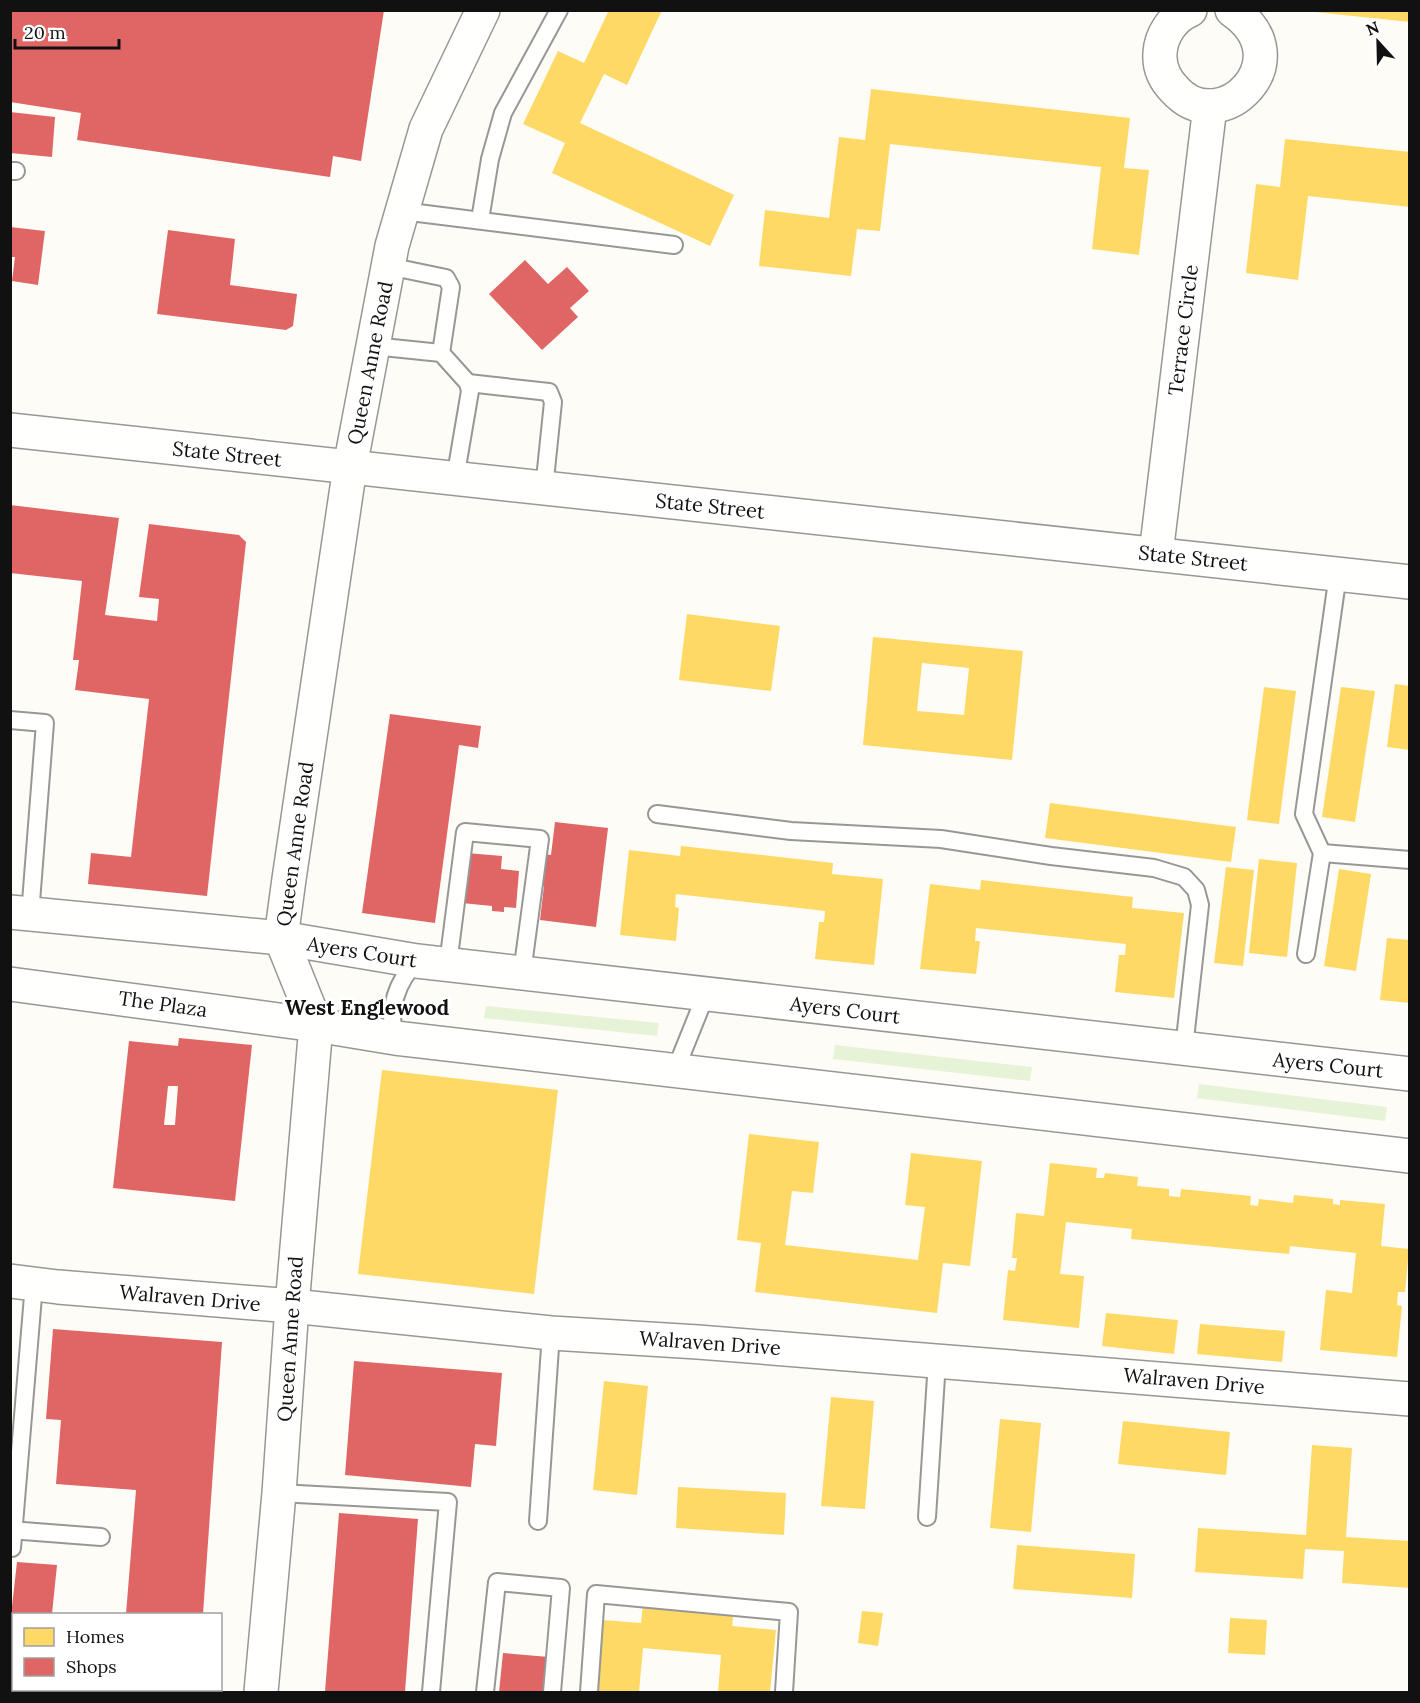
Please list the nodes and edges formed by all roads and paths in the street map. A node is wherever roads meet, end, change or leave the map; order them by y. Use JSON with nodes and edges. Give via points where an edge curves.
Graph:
{"nodes":[{"id":1,"x":483,"y":10,"type":"edge"},
{"id":2,"x":559,"y":10,"type":"edge"},
{"id":3,"x":1190,"y":10,"type":"edge"},
{"id":4,"x":1232,"y":10,"type":"edge"},
{"id":5,"x":1210,"y":106,"type":"junction"},
{"id":6,"x":402,"y":211,"type":"junction"},
{"id":7,"x":480,"y":220,"type":"junction"},
{"id":8,"x":674,"y":245,"type":"dead end"},
{"id":9,"x":388,"y":266,"type":"junction"},
{"id":10,"x":373,"y":346,"type":"junction"},
{"id":11,"x":441,"y":353,"type":"junction"},
{"id":12,"x":468,"y":383,"type":"junction"},
{"id":13,"x":10,"y":430,"type":"edge"},
{"id":14,"x":350,"y":468,"type":"junction"},
{"id":15,"x":455,"y":479,"type":"junction"},
{"id":16,"x":544,"y":489,"type":"junction"},
{"id":17,"x":1156,"y":554,"type":"junction"},
{"id":18,"x":1338,"y":574,"type":"junction"},
{"id":19,"x":1410,"y":582,"type":"edge"},
{"id":20,"x":10,"y":720,"type":"edge"},
{"id":21,"x":657,"y":814,"type":"dead end"},
{"id":22,"x":1322,"y":853,"type":"junction"},
{"id":23,"x":1410,"y":860,"type":"edge"},
{"id":24,"x":20,"y":914,"type":"edge"},
{"id":25,"x":281,"y":938,"type":"junction"},
{"id":26,"x":1306,"y":954,"type":"dead end"},
{"id":27,"x":432,"y":963,"type":"junction"},
{"id":28,"x":522,"y":973,"type":"junction"},
{"id":29,"x":10,"y":984,"type":"edge"},
{"id":30,"x":706,"y":994,"type":"junction"},
{"id":31,"x":315,"y":1025,"type":"junction"},
{"id":32,"x":395,"y":1038,"type":"junction"},
{"id":33,"x":1184,"y":1048,"type":"junction"},
{"id":34,"x":675,"y":1071,"type":"junction"},
{"id":35,"x":1410,"y":1074,"type":"edge"},
{"id":36,"x":1410,"y":1156,"type":"edge"},
{"id":37,"x":22,"y":1282,"type":"edge"},
{"id":38,"x":292,"y":1306,"type":"junction"},
{"id":39,"x":551,"y":1333,"type":"junction"},
{"id":40,"x":937,"y":1361,"type":"junction"},
{"id":41,"x":1410,"y":1399,"type":"edge"},
{"id":42,"x":279,"y":1493,"type":"junction"},
{"id":43,"x":927,"y":1517,"type":"dead end"},
{"id":44,"x":538,"y":1521,"type":"dead end"},
{"id":45,"x":12,"y":1530,"type":"edge"},
{"id":46,"x":101,"y":1537,"type":"dead end"},
{"id":47,"x":12,"y":1548,"type":"edge"},
{"id":48,"x":261,"y":1692,"type":"edge"},
{"id":49,"x":432,"y":1692,"type":"edge"},
{"id":50,"x":485,"y":1692,"type":"edge"},
{"id":51,"x":552,"y":1692,"type":"edge"},
{"id":52,"x":589,"y":1692,"type":"edge"},
{"id":53,"x":784,"y":1692,"type":"edge"}],
"edges":[{"from":1,"to":6,"type":"street","name":"Queen Anne Road","via":[[426,129]]},
{"from":2,"to":7,"type":"lane","via":[[503,113],[490,159]]},
{"from":3,"to":5,"type":"street","via":[[1172,23],[1163,37],[1162,69],[1168,84],[1179,95]]},
{"from":4,"to":5,"type":"street","via":[[1256,34],[1259,67],[1253,82],[1241,95]]},
{"from":5,"to":17,"type":"street","name":"Terrace Circle"},
{"from":6,"to":7,"type":"lane"},
{"from":6,"to":9,"type":"street","name":"Queen Anne Road"},
{"from":7,"to":8,"type":"lane"},
{"from":9,"to":10,"type":"street","name":"Queen Anne Road"},
{"from":9,"to":11,"type":"lane","via":[[446,278],[451,288]]},
{"from":10,"to":11,"type":"lane"},
{"from":10,"to":14,"type":"street","name":"Queen Anne Road"},
{"from":11,"to":12,"type":"lane"},
{"from":12,"to":15,"type":"lane","via":[[470,391]]},
{"from":12,"to":16,"type":"lane","via":[[549,392],[553,402]]},
{"from":13,"to":14,"type":"street","name":"State Street"},
{"from":14,"to":15,"type":"street","name":"State Street"},
{"from":14,"to":25,"type":"street","name":"Queen Anne Road"},
{"from":15,"to":16,"type":"street","name":"State Street"},
{"from":16,"to":17,"type":"street","name":"State Street"},
{"from":17,"to":18,"type":"street","name":"State Street"},
{"from":18,"to":19,"type":"street","name":"State Street"},
{"from":18,"to":22,"type":"lane","via":[[1304,814]]},
{"from":20,"to":24,"type":"lane","via":[[45,723]]},
{"from":21,"to":33,"type":"lane","via":[[791,831],[941,839],[1154,868],[1184,878],[1196,890],[1200,905]]},
{"from":22,"to":23,"type":"lane"},
{"from":22,"to":26,"type":"lane"},
{"from":24,"to":25,"type":"street"},
{"from":25,"to":27,"type":"street","name":"Ayers Court"},
{"from":25,"to":31,"type":"street","name":"Queen Anne Road"},
{"from":27,"to":28,"type":"street","name":"Ayers Court"},
{"from":27,"to":28,"type":"lane","via":[[465,832],[540,838]]},
{"from":27,"to":32,"type":"lane","via":[[405,975],[396,992],[392,1017]]},
{"from":28,"to":30,"type":"street","name":"Ayers Court"},
{"from":29,"to":31,"type":"street","name":"The Plaza"},
{"from":30,"to":33,"type":"street","name":"Ayers Court"},
{"from":30,"to":34,"type":"lane"},
{"from":31,"to":32,"type":"street"},
{"from":31,"to":38,"type":"street","name":"Queen Anne Road"},
{"from":32,"to":34,"type":"street"},
{"from":33,"to":35,"type":"street","name":"Ayers Court"},
{"from":34,"to":36,"type":"street"},
{"from":37,"to":38,"type":"street","name":"Walraven Drive"},
{"from":37,"to":45,"type":"lane"},
{"from":38,"to":39,"type":"street","name":"Walraven Drive"},
{"from":38,"to":42,"type":"street","name":"Queen Anne Road"},
{"from":39,"to":40,"type":"street","name":"Walraven Drive"},
{"from":39,"to":44,"type":"lane"},
{"from":40,"to":41,"type":"street","name":"Walraven Drive"},
{"from":40,"to":43,"type":"lane"},
{"from":42,"to":48,"type":"street","name":"Queen Anne Road"},
{"from":42,"to":49,"type":"lane","via":[[448,1502]]},
{"from":45,"to":46,"type":"lane"},
{"from":45,"to":47,"type":"lane"},
{"from":50,"to":51,"type":"lane","via":[[497,1582],[561,1588]]},
{"from":52,"to":53,"type":"lane","via":[[596,1594],[789,1612]]}]}
